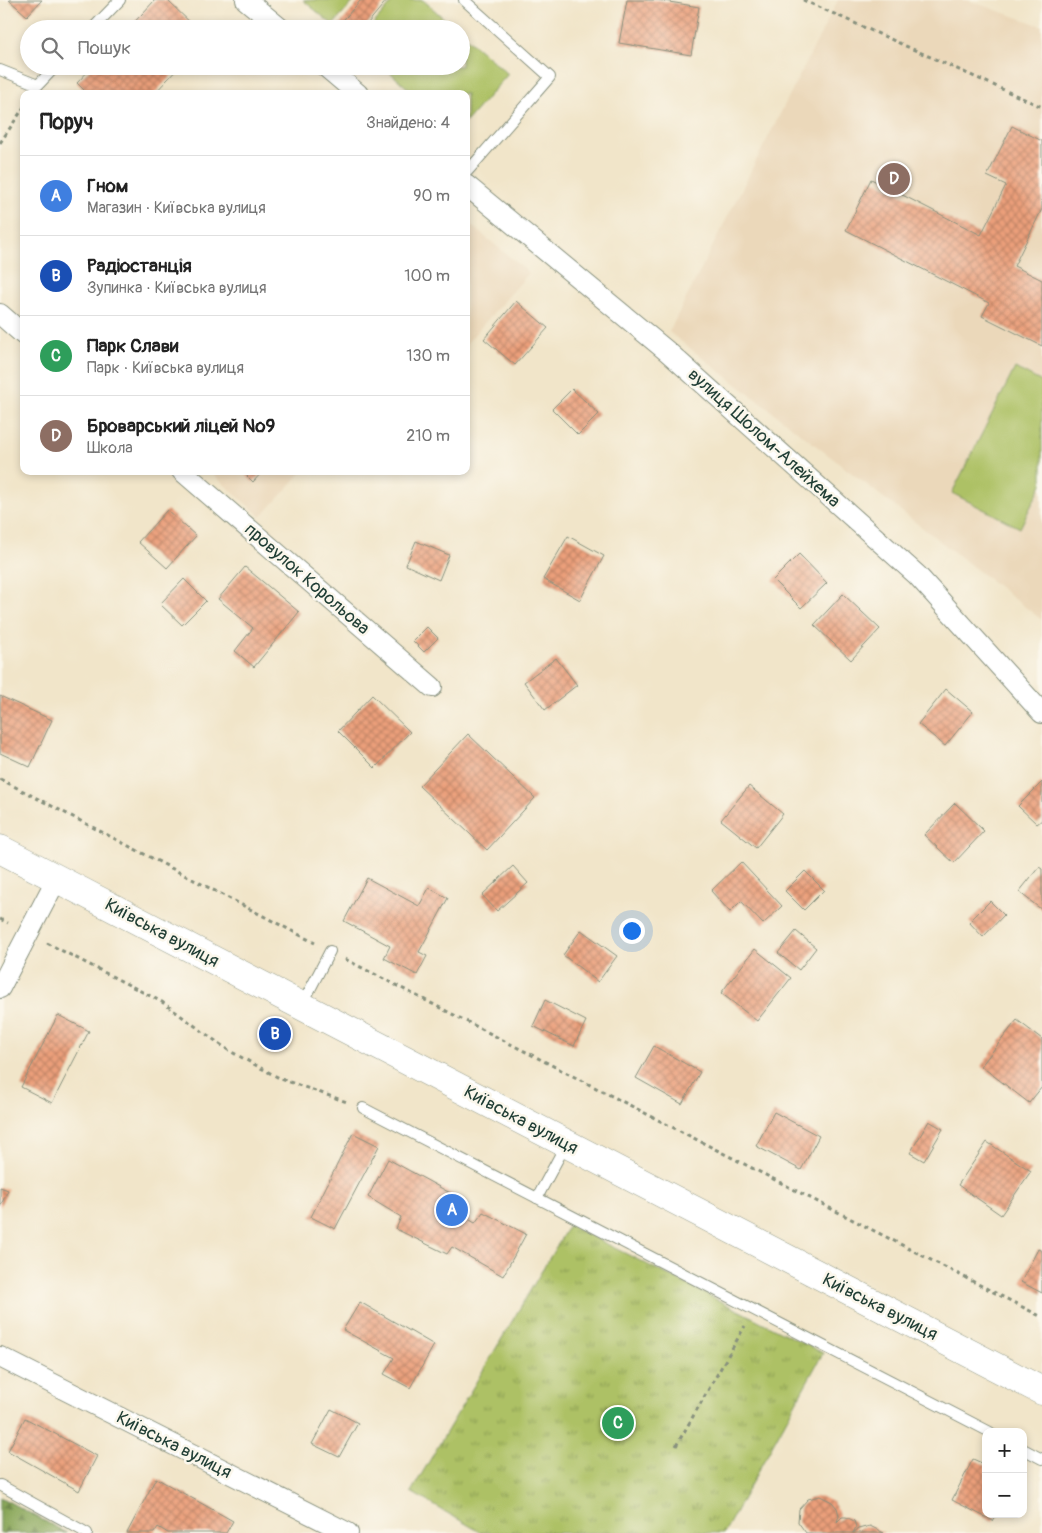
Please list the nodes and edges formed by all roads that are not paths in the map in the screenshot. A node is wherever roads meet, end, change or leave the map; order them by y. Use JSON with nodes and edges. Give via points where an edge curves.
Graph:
{"nodes":[{"id":1,"x":120,"y":0,"type":"edge"},
{"id":2,"x":246,"y":0,"type":"edge"},
{"id":3,"x":464,"y":0,"type":"edge"},
{"id":4,"x":101,"y":20,"type":"edge"},
{"id":5,"x":270,"y":20,"type":"edge"},
{"id":6,"x":0,"y":70,"type":"edge"},
{"id":7,"x":47,"y":75,"type":"edge"},
{"id":8,"x":336,"y":75,"type":"edge"},
{"id":9,"x":353,"y":90,"type":"edge"},
{"id":10,"x":470,"y":167,"type":"edge"},
{"id":11,"x":470,"y":188,"type":"edge"},
{"id":12,"x":0,"y":314,"type":"edge"},
{"id":13,"x":20,"y":332,"type":"edge"},
{"id":14,"x":187,"y":475,"type":"edge"},
{"id":15,"x":432,"y":687,"type":"dead end"},
{"id":16,"x":1042,"y":713,"type":"edge"},
{"id":17,"x":0,"y":850,"type":"edge"},
{"id":18,"x":57,"y":878,"type":"junction"},
{"id":19,"x":330,"y":951,"type":"road end"},
{"id":20,"x":0,"y":988,"type":"edge"},
{"id":21,"x":301,"y":1006,"type":"junction"},
{"id":22,"x":363,"y":1108,"type":"road end"},
{"id":23,"x":566,"y":1144,"type":"junction"},
{"id":24,"x":537,"y":1198,"type":"junction"},
{"id":25,"x":0,"y":1357,"type":"edge"},
{"id":26,"x":1042,"y":1391,"type":"edge"},
{"id":27,"x":982,"y":1428,"type":"edge"},
{"id":28,"x":1027,"y":1451,"type":"edge"},
{"id":29,"x":1042,"y":1459,"type":"edge"},
{"id":30,"x":0,"y":1486,"type":"edge"},
{"id":31,"x":87,"y":1533,"type":"edge"},
{"id":32,"x":348,"y":1533,"type":"edge"}],
"edges":[{"from":1,"to":4,"type":"lane"},
{"from":2,"to":5,"type":"street"},
{"from":3,"to":10,"type":"lane","via":[[550,77]]},
{"from":6,"to":7,"type":"lane","via":[[38,85]]},
{"from":8,"to":9,"type":"street"},
{"from":11,"to":16,"type":"street","name":"вулиця Шолом-Алейхема","via":[[668,352],[917,575]]},
{"from":12,"to":13,"type":"street"},
{"from":14,"to":15,"type":"street","name":"провулок Корольова"},
{"from":17,"to":18,"type":"main road","name":"Київська вулиця"},
{"from":18,"to":20,"type":"street"},
{"from":18,"to":21,"type":"main road","name":"Київська вулиця"},
{"from":19,"to":21,"type":"lane"},
{"from":21,"to":23,"type":"main road","name":"Київська вулиця"},
{"from":22,"to":24,"type":"lane"},
{"from":23,"to":24,"type":"lane"},
{"from":23,"to":26,"type":"main road","name":"Київська вулиця"},
{"from":24,"to":27,"type":"lane"},
{"from":25,"to":32,"type":"street","name":"Київська вулиця"},
{"from":28,"to":29,"type":"lane"},
{"from":30,"to":31,"type":"lane"}]}
